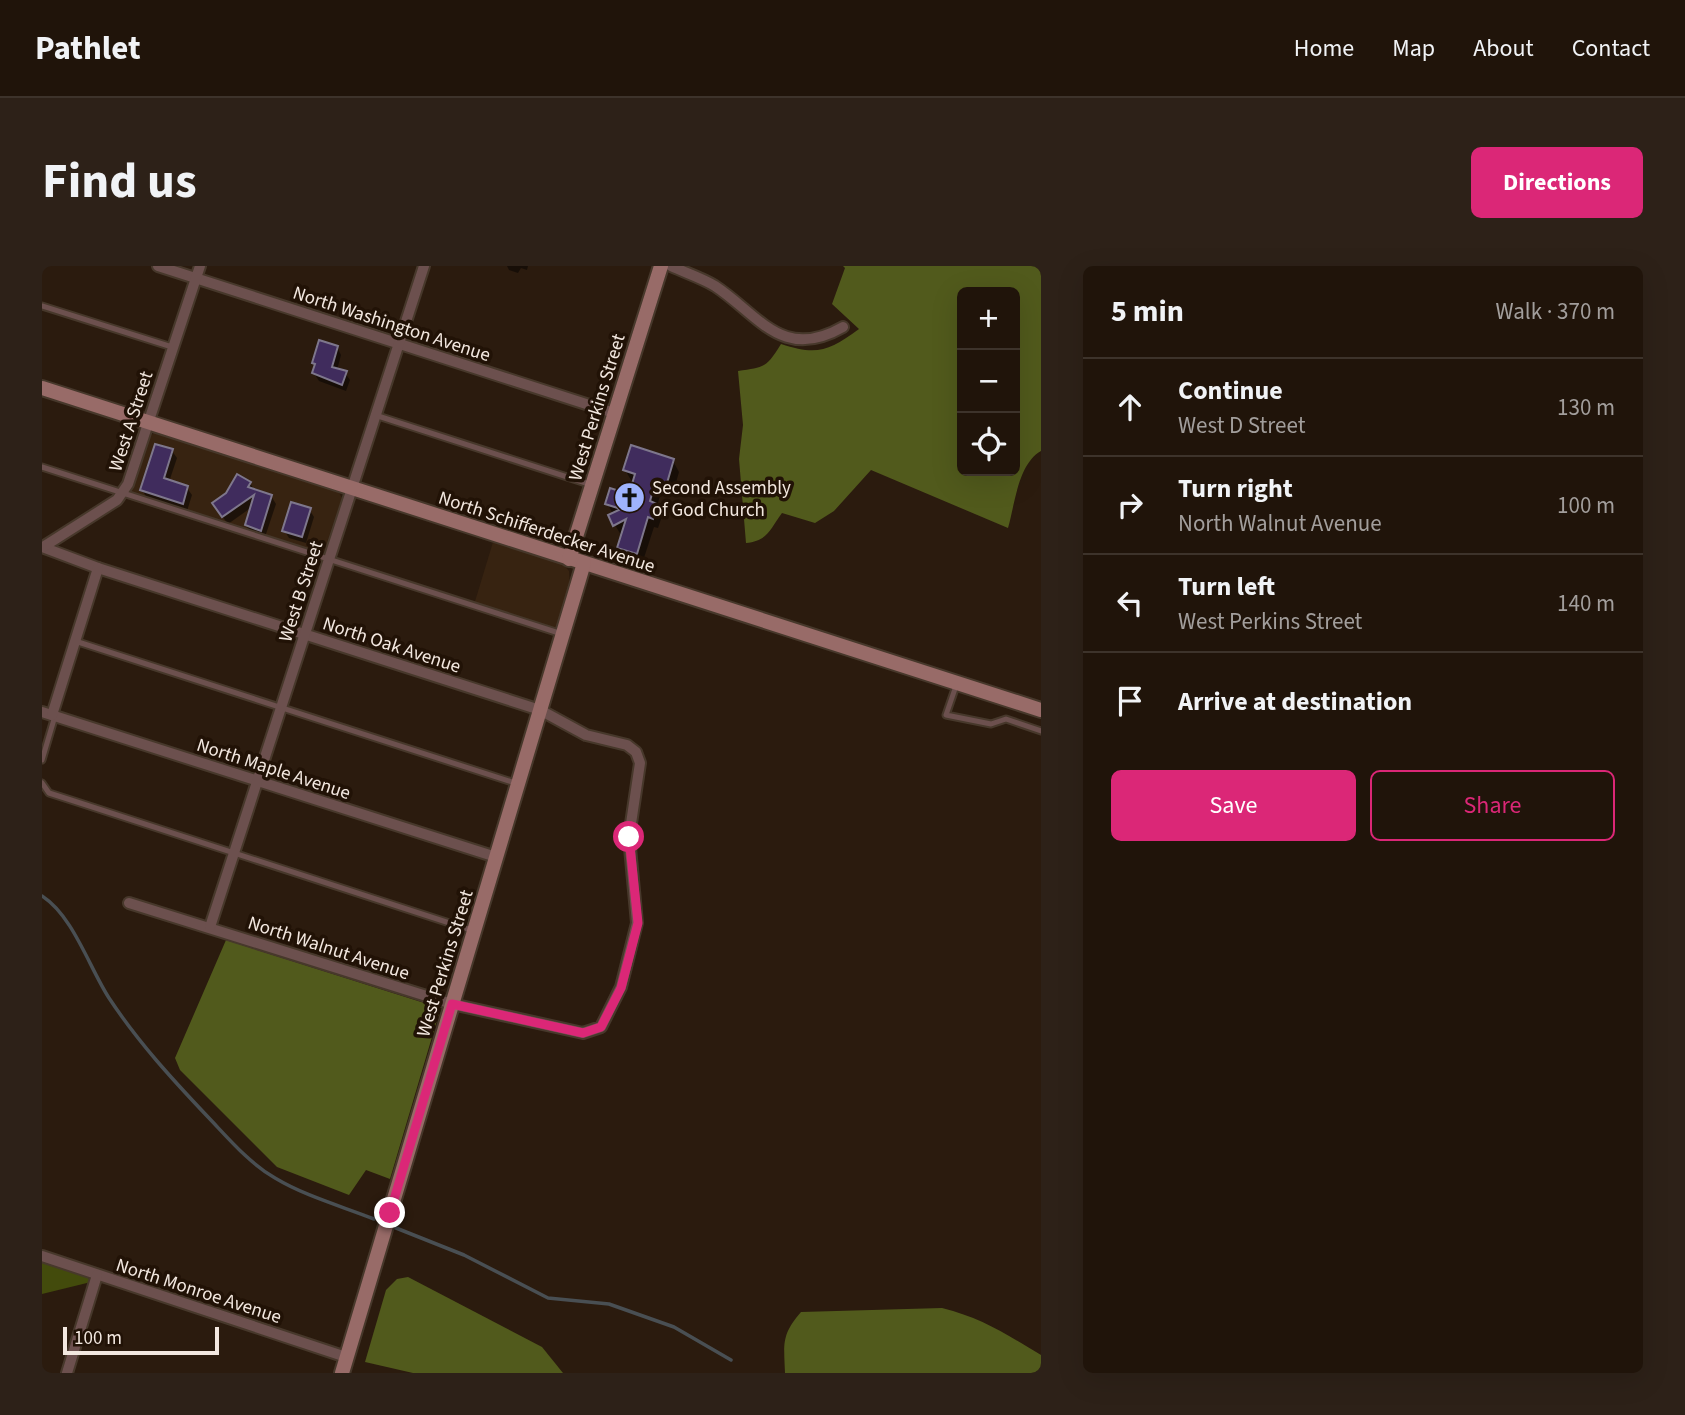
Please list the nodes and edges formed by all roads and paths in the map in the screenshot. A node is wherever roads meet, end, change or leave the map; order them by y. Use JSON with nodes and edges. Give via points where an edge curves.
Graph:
{"nodes":[{"id":1,"x":158,"y":266,"type":"edge"},
{"id":2,"x":200,"y":266,"type":"edge"},
{"id":3,"x":661,"y":266,"type":"edge"},
{"id":4,"x":671,"y":266,"type":"edge"},
{"id":5,"x":420,"y":267,"type":"edge"},
{"id":6,"x":196,"y":278,"type":"junction"},
{"id":7,"x":42,"y":306,"type":"edge"},
{"id":8,"x":843,"y":327,"type":"dead end"},
{"id":9,"x":398,"y":344,"type":"junction"},
{"id":10,"x":173,"y":348,"type":"junction"},
{"id":11,"x":42,"y":388,"type":"edge"},
{"id":12,"x":614,"y":413,"type":"junction"},
{"id":13,"x":375,"y":415,"type":"junction"},
{"id":14,"x":148,"y":422,"type":"junction"},
{"id":15,"x":42,"y":467,"type":"edge"},
{"id":16,"x":592,"y":485,"type":"junction"},
{"id":17,"x":352,"y":489,"type":"junction"},
{"id":18,"x":123,"y":493,"type":"junction"},
{"id":19,"x":42,"y":547,"type":"edge"},
{"id":20,"x":329,"y":559,"type":"junction"},
{"id":21,"x":569,"y":559,"type":"junction"},
{"id":22,"x":584,"y":563,"type":"junction"},
{"id":23,"x":98,"y":568,"type":"junction"},
{"id":24,"x":304,"y":634,"type":"junction"},
{"id":25,"x":562,"y":634,"type":"junction"},
{"id":26,"x":75,"y":640,"type":"junction"},
{"id":27,"x":957,"y":683,"type":"junction"},
{"id":28,"x":281,"y":706,"type":"junction"},
{"id":29,"x":540,"y":710,"type":"junction"},
{"id":30,"x":1041,"y":710,"type":"edge"},
{"id":31,"x":50,"y":715,"type":"edge"},
{"id":32,"x":1041,"y":731,"type":"edge"},
{"id":33,"x":42,"y":760,"type":"edge"},
{"id":34,"x":257,"y":780,"type":"junction"},
{"id":35,"x":42,"y":783,"type":"edge"},
{"id":36,"x":518,"y":784,"type":"junction"},
{"id":37,"x":234,"y":852,"type":"junction"},
{"id":38,"x":496,"y":857,"type":"junction"},
{"id":39,"x":129,"y":903,"type":"dead end"},
{"id":40,"x":210,"y":927,"type":"junction"},
{"id":41,"x":474,"y":931,"type":"junction"},
{"id":42,"x":452,"y":1004,"type":"junction"},
{"id":43,"x":601,"y":1027,"type":"joint"},
{"id":44,"x":42,"y":1256,"type":"edge"},
{"id":45,"x":97,"y":1275,"type":"junction"},
{"id":46,"x":346,"y":1357,"type":"junction"},
{"id":47,"x":67,"y":1373,"type":"edge"},
{"id":48,"x":342,"y":1373,"type":"edge"}],
"edges":[{"from":1,"to":6,"type":"street","name":"North Washington Avenue"},
{"from":2,"to":6,"type":"street","name":"West A Street"},
{"from":3,"to":12,"type":"street","name":"West Perkins Street"},
{"from":4,"to":8,"type":"street","via":[[713,285],[754,319],[786,336],[815,337]]},
{"from":5,"to":9,"type":"street","name":"West B Street"},
{"from":6,"to":9,"type":"street","name":"North Washington Avenue"},
{"from":6,"to":10,"type":"street","name":"West A Street"},
{"from":7,"to":10,"type":"lane"},
{"from":9,"to":12,"type":"street","name":"North Washington Avenue"},
{"from":9,"to":13,"type":"street","name":"West B Street"},
{"from":10,"to":14,"type":"street","name":"West A Street"},
{"from":11,"to":14,"type":"street","name":"North Schifferdecker Avenue"},
{"from":12,"to":16,"type":"street","name":"West Perkins Street"},
{"from":13,"to":16,"type":"lane"},
{"from":13,"to":17,"type":"street","name":"West B Street"},
{"from":14,"to":17,"type":"street","name":"North Schifferdecker Avenue"},
{"from":14,"to":18,"type":"street","name":"West A Street"},
{"from":15,"to":18,"type":"lane"},
{"from":16,"to":21,"type":"street","name":"West Perkins Street"},
{"from":17,"to":20,"type":"street","name":"West B Street"},
{"from":17,"to":21,"type":"street","name":"North Schifferdecker Avenue"},
{"from":18,"to":19,"type":"street","name":"West A Street"},
{"from":18,"to":20,"type":"lane"},
{"from":19,"to":23,"type":"street","name":"North Oak Avenue"},
{"from":20,"to":24,"type":"street","name":"West B Street"},
{"from":20,"to":25,"type":"lane"},
{"from":21,"to":22,"type":"street","name":"North Schifferdecker Avenue"},
{"from":22,"to":25,"type":"street","name":"West Perkins Street"},
{"from":22,"to":27,"type":"street","name":"North Schifferdecker Avenue"},
{"from":23,"to":24,"type":"street","name":"North Oak Avenue"},
{"from":23,"to":26,"type":"street"},
{"from":24,"to":28,"type":"street","name":"West B Street"},
{"from":24,"to":29,"type":"street","name":"North Oak Avenue"},
{"from":25,"to":29,"type":"street","name":"West Perkins Street"},
{"from":26,"to":28,"type":"lane"},
{"from":26,"to":31,"type":"street"},
{"from":27,"to":30,"type":"street","name":"North Schifferdecker Avenue"},
{"from":27,"to":32,"type":"lane","via":[[946,715],[991,724],[1006,719]]},
{"from":28,"to":34,"type":"street","name":"West B Street"},
{"from":28,"to":36,"type":"lane"},
{"from":29,"to":36,"type":"street","name":"West Perkins Street"},
{"from":29,"to":43,"type":"street","name":"North Oak Avenue","via":[[586,735],[627,745],[636,751],[640,763],[629,837],[638,923],[621,988]]},
{"from":31,"to":33,"type":"lane"},
{"from":31,"to":34,"type":"street","name":"North Maple Avenue"},
{"from":34,"to":37,"type":"street","name":"West B Street"},
{"from":34,"to":38,"type":"street","name":"North Maple Avenue"},
{"from":35,"to":37,"type":"lane","via":[[50,793]]},
{"from":36,"to":38,"type":"street","name":"West Perkins Street"},
{"from":37,"to":40,"type":"street","name":"West B Street"},
{"from":37,"to":41,"type":"lane"},
{"from":38,"to":41,"type":"street","name":"West Perkins Street"},
{"from":39,"to":40,"type":"street","name":"North Walnut Avenue"},
{"from":40,"to":42,"type":"street","name":"North Walnut Avenue"},
{"from":41,"to":42,"type":"street","name":"West Perkins Street"},
{"from":42,"to":43,"type":"street","name":"North Walnut Avenue","via":[[583,1033]]},
{"from":42,"to":46,"type":"street","name":"West Perkins Street"},
{"from":44,"to":45,"type":"street","name":"North Monroe Avenue"},
{"from":45,"to":46,"type":"street","name":"North Monroe Avenue"},
{"from":45,"to":47,"type":"street"},
{"from":46,"to":48,"type":"street","name":"West Perkins Street"}]}
